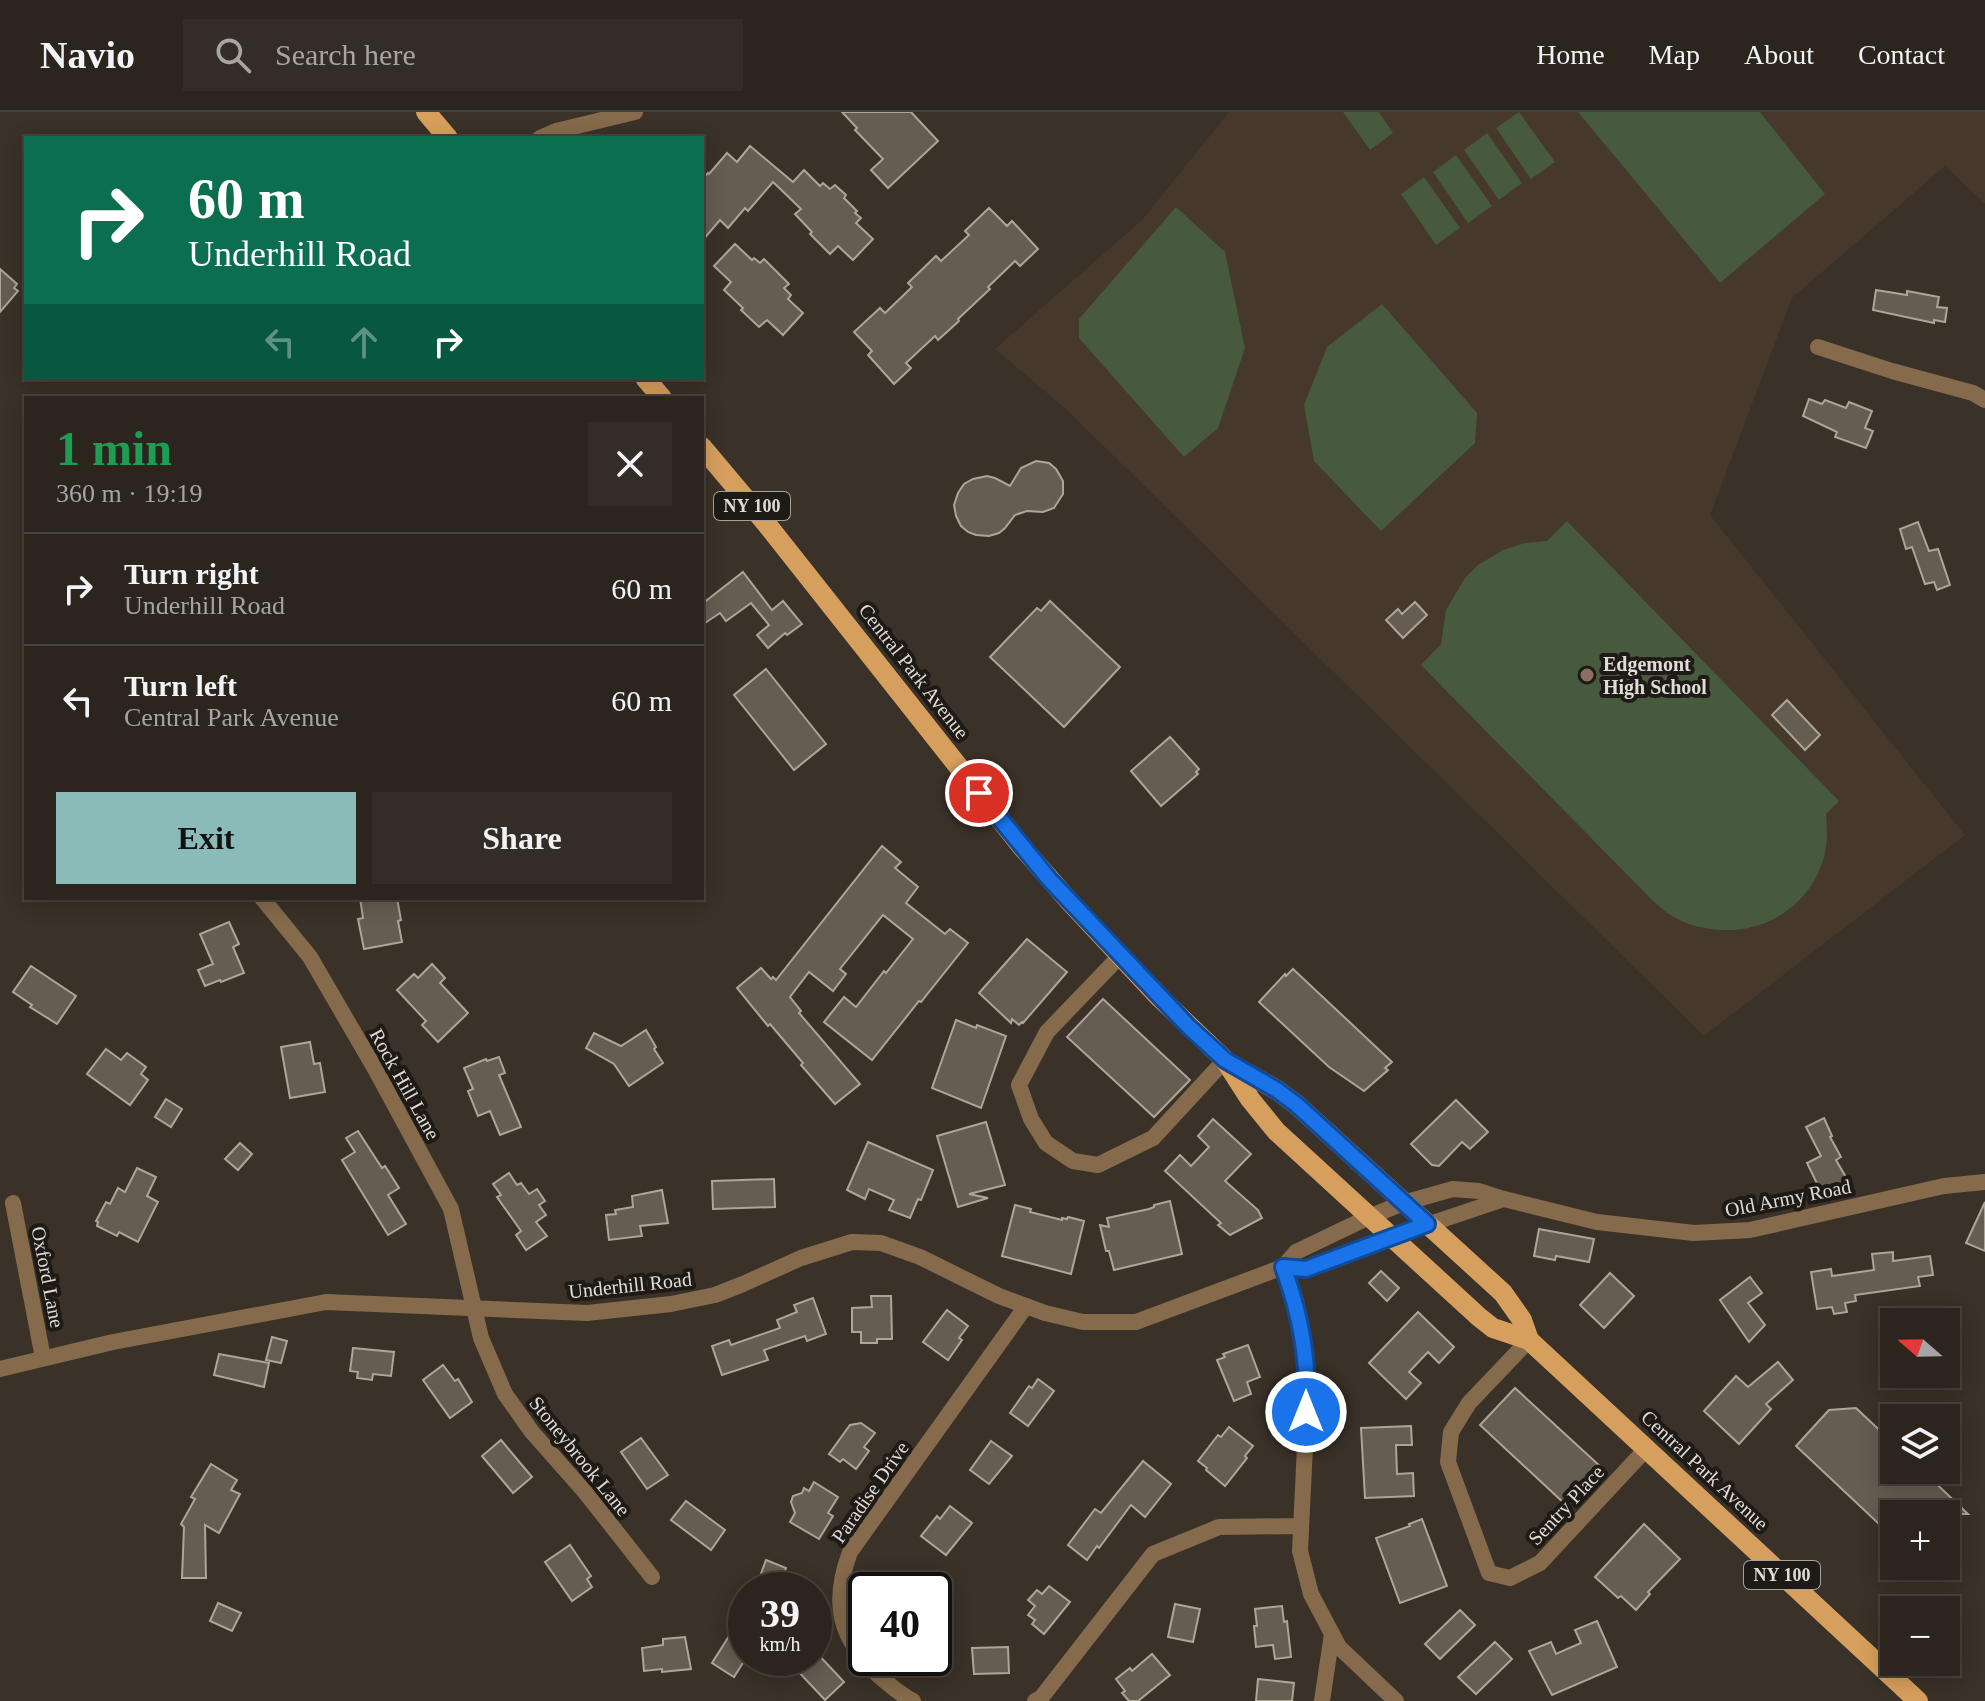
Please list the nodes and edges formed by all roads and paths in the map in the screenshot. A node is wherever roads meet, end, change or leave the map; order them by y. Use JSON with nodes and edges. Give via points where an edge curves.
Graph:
{"nodes":[{"id":1,"x":426,"y":112,"type":"edge"},
{"id":2,"x":635,"y":112,"type":"edge"},
{"id":3,"x":446,"y":136,"type":"edge"},
{"id":4,"x":545,"y":136,"type":"edge"},
{"id":5,"x":1818,"y":347,"type":"dead end"},
{"id":6,"x":647,"y":380,"type":"edge"},
{"id":7,"x":660,"y":396,"type":"edge"},
{"id":8,"x":1985,"y":400,"type":"edge"},
{"id":9,"x":704,"y":449,"type":"edge"},
{"id":10,"x":264,"y":900,"type":"edge"},
{"id":11,"x":1120,"y":956,"type":"junction"},
{"id":12,"x":1225,"y":1060,"type":"junction"},
{"id":13,"x":1985,"y":1182,"type":"edge"},
{"id":14,"x":1504,"y":1199,"type":"junction"},
{"id":15,"x":13,"y":1203,"type":"dead end"},
{"id":16,"x":1403,"y":1203,"type":"junction"},
{"id":17,"x":1369,"y":1217,"type":"junction"},
{"id":18,"x":1427,"y":1224,"type":"junction"},
{"id":19,"x":1391,"y":1237,"type":"junction"},
{"id":20,"x":1283,"y":1267,"type":"junction"},
{"id":21,"x":1026,"y":1306,"type":"junction"},
{"id":22,"x":473,"y":1308,"type":"junction"},
{"id":23,"x":1529,"y":1340,"type":"junction"},
{"id":24,"x":43,"y":1358,"type":"junction"},
{"id":25,"x":0,"y":1369,"type":"edge"},
{"id":26,"x":1647,"y":1448,"type":"junction"},
{"id":27,"x":1301,"y":1526,"type":"junction"},
{"id":28,"x":652,"y":1577,"type":"dead end"},
{"id":29,"x":1332,"y":1634,"type":"junction"},
{"id":30,"x":913,"y":1701,"type":"edge"},
{"id":31,"x":1035,"y":1701,"type":"edge"},
{"id":32,"x":1322,"y":1701,"type":"edge"},
{"id":33,"x":1396,"y":1701,"type":"edge"},
{"id":34,"x":1918,"y":1701,"type":"edge"}],
"edges":[{"from":1,"to":3,"type":"main road"},
{"from":2,"to":4,"type":"street"},
{"from":5,"to":8,"type":"street"},
{"from":6,"to":7,"type":"main road"},
{"from":9,"to":11,"type":"main road","name":"Central Park Avenue","number":"NY 100","via":[[1022,847]]},
{"from":10,"to":22,"type":"street","name":"Rock Hill Lane","via":[[310,957],[451,1209]]},
{"from":11,"to":12,"type":"main road","name":"Central Park Avenue","number":"NY 100"},
{"from":11,"to":12,"type":"street","via":[[1047,1032],[1019,1085],[1046,1143],[1073,1161],[1098,1165],[1109,1160],[1153,1138]]},
{"from":12,"to":16,"type":"main road","name":"Central Park Avenue","number":"NY 100","via":[[1297,1105]]},
{"from":12,"to":17,"type":"main road","name":"Central Park Avenue","number":"NY 100","via":[[1276,1131]]},
{"from":13,"to":14,"type":"street","name":"Old Army Road","via":[[1944,1186],[1750,1230],[1694,1233],[1597,1222]]},
{"from":14,"to":16,"type":"street","name":"Old Army Road","via":[[1453,1189]]},
{"from":14,"to":18,"type":"street"},
{"from":15,"to":24,"type":"street","name":"Oxford Lane"},
{"from":16,"to":17,"type":"street","name":"Old Army Road"},
{"from":16,"to":18,"type":"main road","name":"Central Park Avenue","number":"NY 100"},
{"from":17,"to":19,"type":"main road","name":"Central Park Avenue","number":"NY 100"},
{"from":17,"to":20,"type":"street","name":"Underhill Road","via":[[1296,1252]]},
{"from":18,"to":19,"type":"street","name":"Underhill Road"},
{"from":18,"to":23,"type":"main road","name":"Central Park Avenue","number":"NY 100","via":[[1503,1293]]},
{"from":19,"to":20,"type":"street","name":"Underhill Road","via":[[1306,1269]]},
{"from":19,"to":23,"type":"main road","name":"Central Park Avenue","number":"NY 100","via":[[1493,1328]]},
{"from":20,"to":21,"type":"street","name":"Underhill Road","via":[[1136,1322],[1083,1322]]},
{"from":20,"to":27,"type":"street","via":[[1304,1341],[1308,1383]]},
{"from":21,"to":22,"type":"street","name":"Underhill Road","via":[[920,1257],[881,1243],[852,1242],[715,1295],[671,1304],[587,1313]]},
{"from":21,"to":30,"type":"street","name":"Paradise Drive","via":[[850,1552],[842,1574],[843,1629],[862,1660]]},
{"from":22,"to":24,"type":"street","name":"Underhill Road","via":[[326,1302]]},
{"from":22,"to":28,"type":"street","name":"Stoneybrook Lane","via":[[505,1394]]},
{"from":23,"to":26,"type":"main road","name":"Central Park Avenue","number":"NY 100"},
{"from":23,"to":26,"type":"street","name":"Sentry Place","via":[[1469,1403],[1451,1432],[1448,1462],[1489,1573],[1510,1578],[1540,1563]]},
{"from":24,"to":25,"type":"street","name":"Underhill Road"},
{"from":26,"to":34,"type":"main road","name":"Central Park Avenue","number":"NY 100"},
{"from":27,"to":29,"type":"street","via":[[1300,1551],[1311,1594]]},
{"from":27,"to":31,"type":"street","via":[[1219,1527],[1153,1554]]},
{"from":29,"to":32,"type":"street"},
{"from":29,"to":33,"type":"street"}]}
